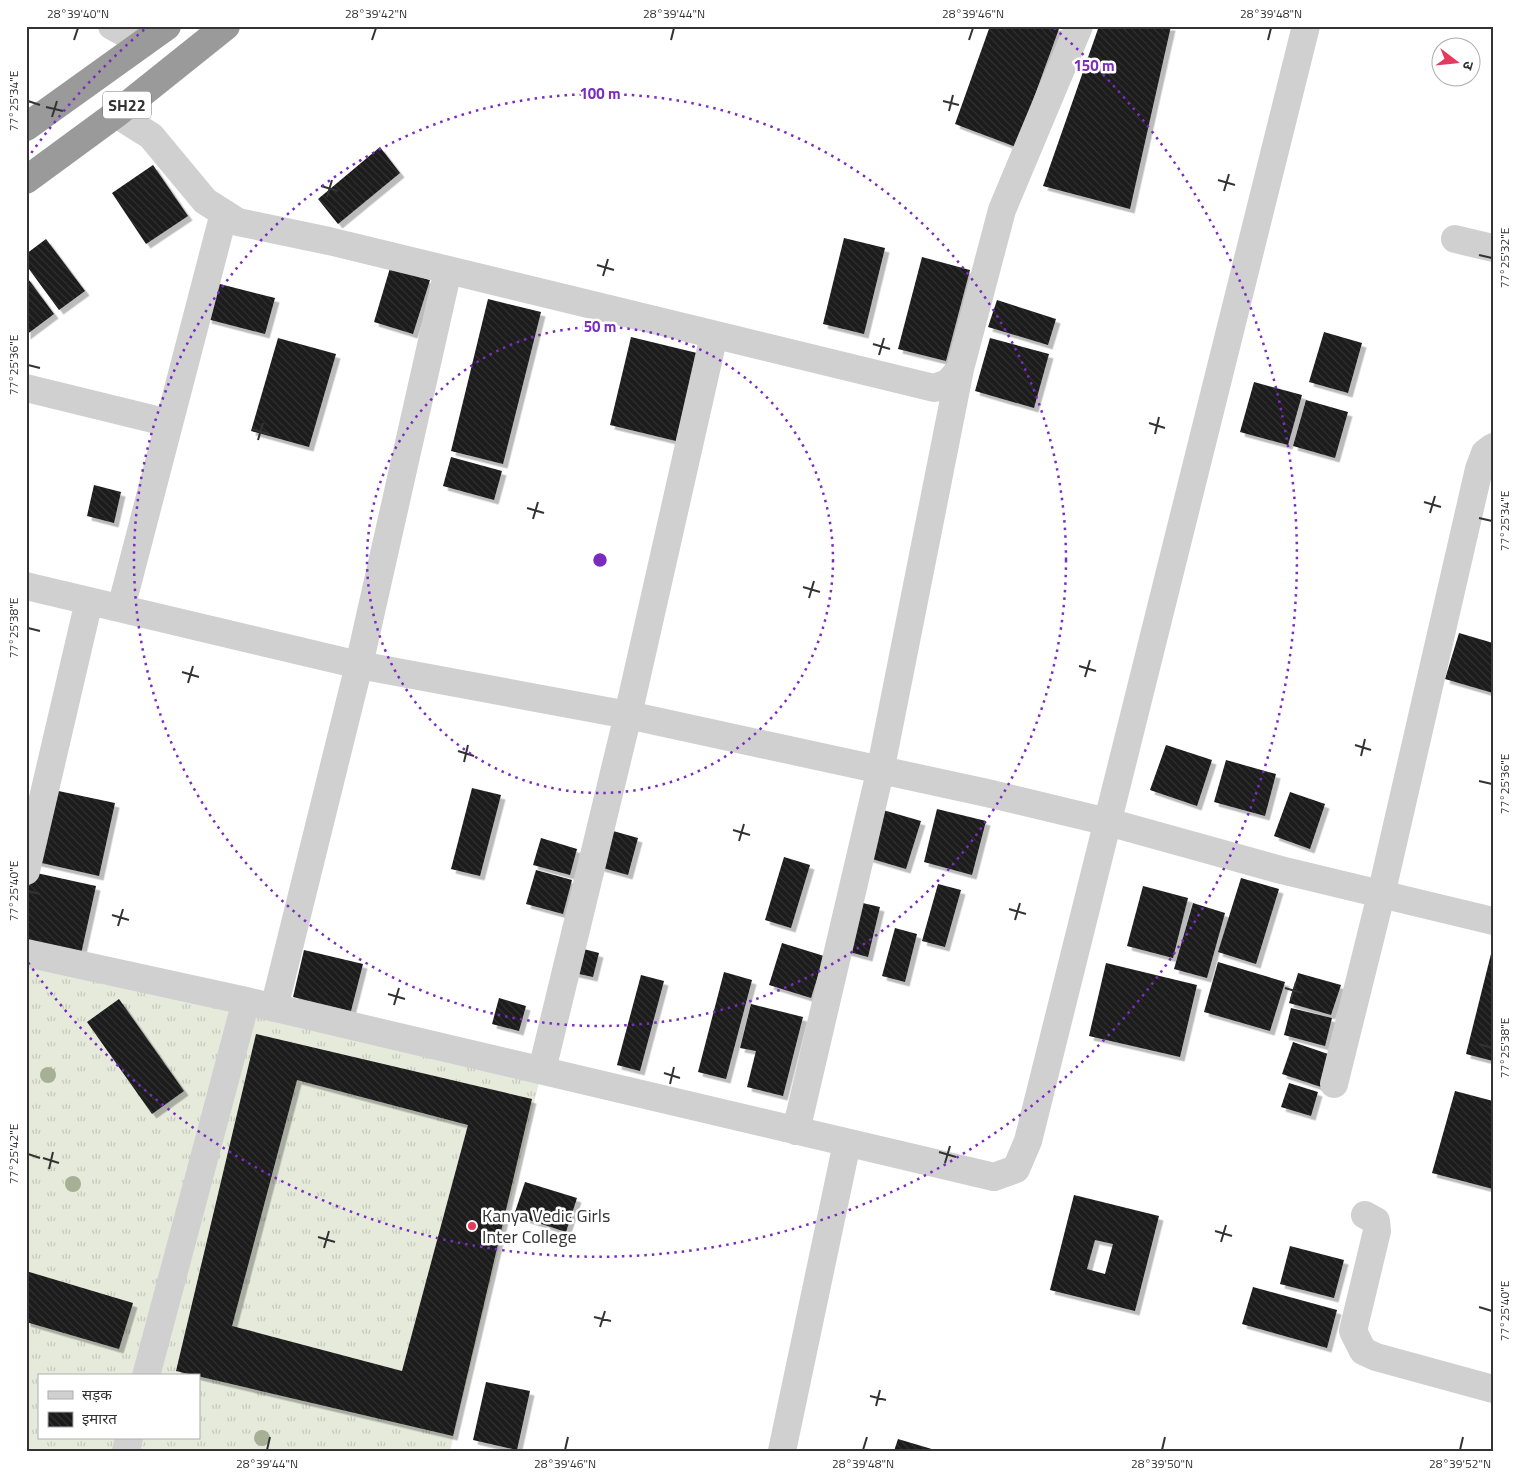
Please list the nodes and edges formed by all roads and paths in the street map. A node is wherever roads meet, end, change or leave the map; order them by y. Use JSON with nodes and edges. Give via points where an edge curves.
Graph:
{"nodes":[{"id":1,"x":112,"y":26,"type":"edge"},
{"id":2,"x":167,"y":26,"type":"edge"},
{"id":3,"x":226,"y":26,"type":"edge"},
{"id":4,"x":1079,"y":26,"type":"edge"},
{"id":5,"x":1306,"y":26,"type":"edge"},
{"id":6,"x":143,"y":44,"type":"junction"},
{"id":7,"x":116,"y":114,"type":"junction"},
{"id":8,"x":26,"y":127,"type":"edge"},
{"id":9,"x":26,"y":180,"type":"edge"},
{"id":10,"x":224,"y":213,"type":"junction"},
{"id":11,"x":1455,"y":239,"type":"dead end"},
{"id":12,"x":1493,"y":248,"type":"edge"},
{"id":13,"x":448,"y":270,"type":"junction"},
{"id":14,"x":714,"y":335,"type":"junction"},
{"id":15,"x":960,"y":369,"type":"junction"},
{"id":16,"x":26,"y":388,"type":"edge"},
{"id":17,"x":169,"y":423,"type":"junction"},
{"id":18,"x":1493,"y":446,"type":"edge"},
{"id":19,"x":26,"y":586,"type":"edge"},
{"id":20,"x":89,"y":601,"type":"junction"},
{"id":21,"x":122,"y":608,"type":"junction"},
{"id":22,"x":359,"y":665,"type":"junction"},
{"id":23,"x":628,"y":716,"type":"junction"},
{"id":24,"x":880,"y":772,"type":"junction"},
{"id":25,"x":1108,"y":822,"type":"junction"},
{"id":26,"x":26,"y":871,"type":"edge"},
{"id":27,"x":1381,"y":894,"type":"junction"},
{"id":28,"x":1493,"y":921,"type":"edge"},
{"id":29,"x":26,"y":953,"type":"edge"},
{"id":30,"x":246,"y":1001,"type":"junction"},
{"id":31,"x":274,"y":1008,"type":"junction"},
{"id":32,"x":542,"y":1070,"type":"junction"},
{"id":33,"x":1334,"y":1084,"type":"dead end"},
{"id":34,"x":796,"y":1131,"type":"junction"},
{"id":35,"x":847,"y":1143,"type":"junction"},
{"id":36,"x":1365,"y":1215,"type":"dead end"},
{"id":37,"x":147,"y":1374,"type":"edge"},
{"id":38,"x":1493,"y":1389,"type":"edge"},
{"id":39,"x":782,"y":1451,"type":"edge"}],
"edges":[{"from":1,"to":6,"type":"street"},
{"from":2,"to":6,"type":"highway"},
{"from":3,"to":7,"type":"highway","number":"SH22"},
{"from":4,"to":15,"type":"street","via":[[1002,210]]},
{"from":5,"to":25,"type":"street"},
{"from":6,"to":8,"type":"highway"},
{"from":7,"to":9,"type":"highway","number":"SH22"},
{"from":7,"to":10,"type":"street","via":[[152,136],[205,201]]},
{"from":10,"to":13,"type":"street","via":[[238,222]]},
{"from":10,"to":17,"type":"street"},
{"from":11,"to":12,"type":"street"},
{"from":13,"to":14,"type":"street"},
{"from":13,"to":22,"type":"street"},
{"from":14,"to":15,"type":"street","via":[[934,388],[948,383]]},
{"from":14,"to":23,"type":"street"},
{"from":15,"to":24,"type":"street"},
{"from":16,"to":17,"type":"street"},
{"from":17,"to":21,"type":"street"},
{"from":18,"to":27,"type":"street","via":[[1485,454],[1479,469]]},
{"from":19,"to":20,"type":"street"},
{"from":20,"to":21,"type":"street"},
{"from":20,"to":26,"type":"street"},
{"from":21,"to":22,"type":"street"},
{"from":22,"to":23,"type":"street"},
{"from":22,"to":31,"type":"street"},
{"from":23,"to":24,"type":"street"},
{"from":23,"to":32,"type":"street"},
{"from":24,"to":25,"type":"street"},
{"from":24,"to":34,"type":"street"},
{"from":25,"to":27,"type":"street"},
{"from":25,"to":35,"type":"street","via":[[1028,1141],[1016,1169],[994,1177]]},
{"from":27,"to":28,"type":"street"},
{"from":27,"to":33,"type":"street"},
{"from":29,"to":30,"type":"street"},
{"from":30,"to":31,"type":"street"},
{"from":30,"to":37,"type":"street"},
{"from":31,"to":32,"type":"street"},
{"from":32,"to":34,"type":"street"},
{"from":34,"to":35,"type":"street"},
{"from":35,"to":39,"type":"street"},
{"from":36,"to":38,"type":"street","via":[[1376,1221],[1377,1231],[1353,1331],[1363,1351]]}]}
